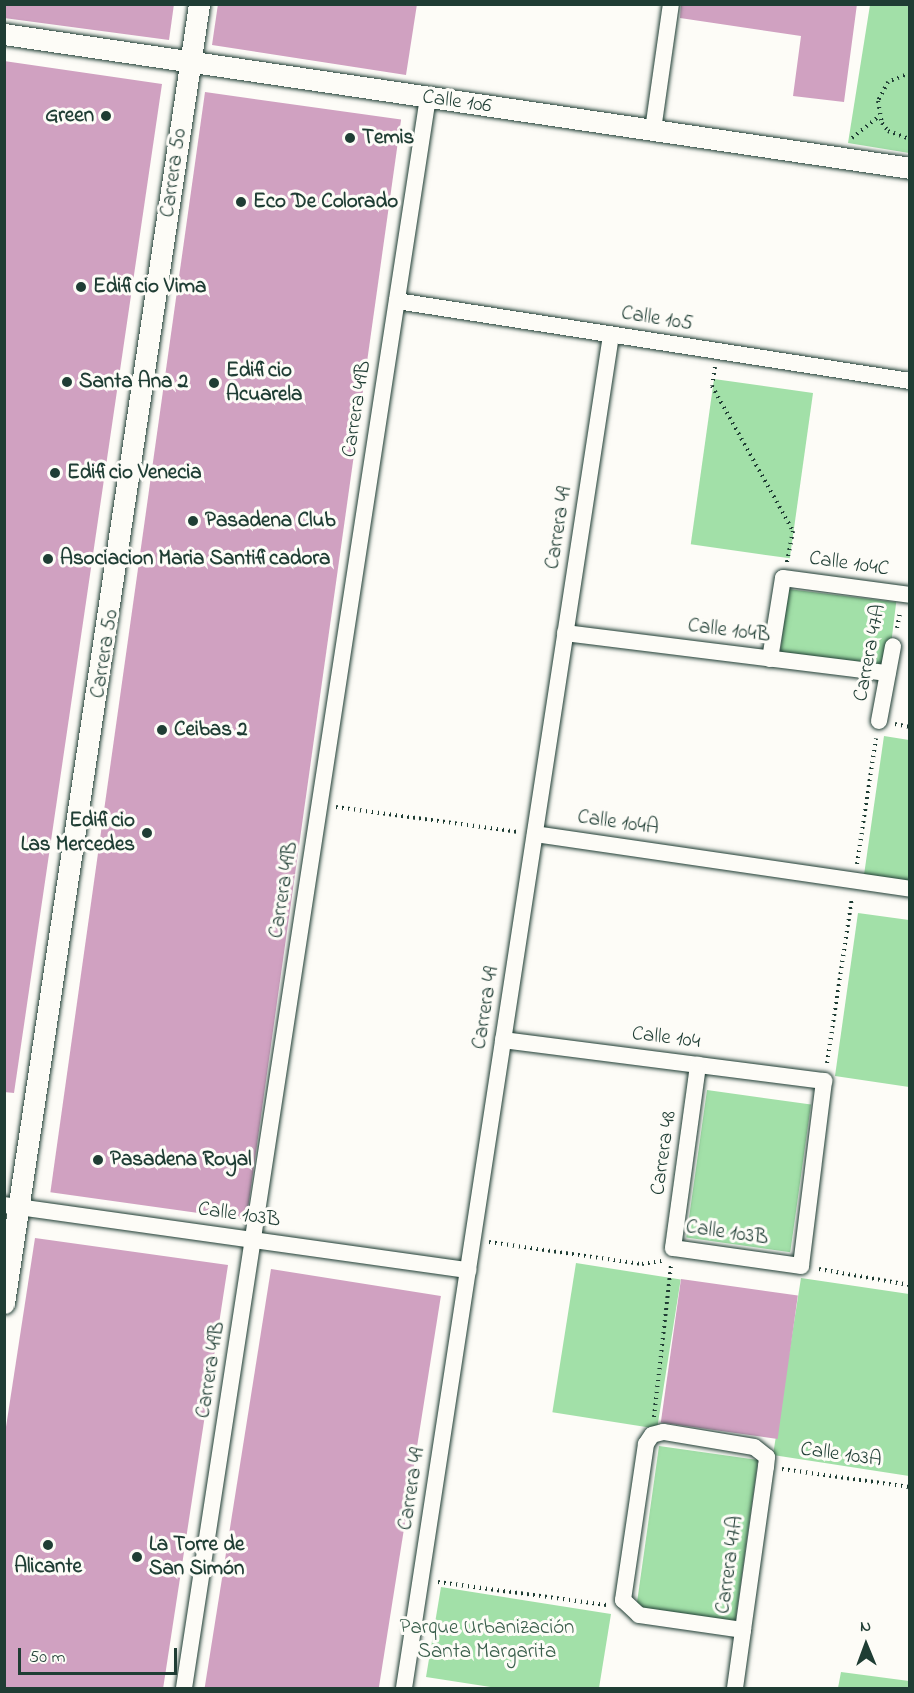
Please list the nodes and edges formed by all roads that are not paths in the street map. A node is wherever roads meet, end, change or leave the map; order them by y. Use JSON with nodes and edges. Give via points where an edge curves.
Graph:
{"nodes":[{"id":1,"x":199,"y":4,"type":"edge"},
{"id":2,"x":671,"y":4,"type":"edge"},
{"id":3,"x":4,"y":34,"type":"edge"},
{"id":4,"x":190,"y":62,"type":"junction"},
{"id":5,"x":428,"y":97,"type":"junction"},
{"id":6,"x":653,"y":130,"type":"junction"},
{"id":7,"x":909,"y":168,"type":"edge"},
{"id":8,"x":397,"y":301,"type":"junction"},
{"id":9,"x":611,"y":334,"type":"junction"},
{"id":10,"x":909,"y":381,"type":"edge"},
{"id":11,"x":907,"y":594,"type":"edge"},
{"id":12,"x":565,"y":633,"type":"junction"},
{"id":13,"x":893,"y":646,"type":"road end"},
{"id":14,"x":770,"y":659,"type":"junction"},
{"id":15,"x":888,"y":673,"type":"junction"},
{"id":16,"x":879,"y":721,"type":"dead end"},
{"id":17,"x":535,"y":834,"type":"junction"},
{"id":18,"x":909,"y":889,"type":"edge"},
{"id":19,"x":503,"y":1040,"type":"junction"},
{"id":20,"x":699,"y":1065,"type":"junction"},
{"id":21,"x":12,"y":1206,"type":"edge"},
{"id":22,"x":253,"y":1240,"type":"junction"},
{"id":23,"x":673,"y":1248,"type":"joint"},
{"id":24,"x":801,"y":1266,"type":"joint"},
{"id":25,"x":468,"y":1270,"type":"junction"},
{"id":26,"x":4,"y":1303,"type":"edge"},
{"id":27,"x":743,"y":1630,"type":"junction"},
{"id":28,"x":184,"y":1689,"type":"edge"},
{"id":29,"x":404,"y":1689,"type":"edge"},
{"id":30,"x":735,"y":1689,"type":"edge"}],
"edges":[{"from":1,"to":4,"type":"street","name":"Carrera 50"},
{"from":2,"to":6,"type":"street"},
{"from":3,"to":4,"type":"street","name":"Calle 106"},
{"from":4,"to":5,"type":"street","name":"Calle 106"},
{"from":4,"to":21,"type":"street","name":"Carrera 50"},
{"from":5,"to":6,"type":"street","name":"Calle 106"},
{"from":5,"to":8,"type":"street","name":"Carrera 49B"},
{"from":6,"to":7,"type":"street","name":"Calle 106"},
{"from":8,"to":9,"type":"street","name":"Calle 105"},
{"from":8,"to":22,"type":"street","name":"Carrera 49B"},
{"from":9,"to":10,"type":"street","name":"Calle 105"},
{"from":9,"to":12,"type":"street","name":"Carrera 49"},
{"from":11,"to":14,"type":"street","name":"Calle 104C","via":[[783,578]]},
{"from":12,"to":14,"type":"street","name":"Calle 104B"},
{"from":12,"to":17,"type":"street","name":"Carrera 49"},
{"from":13,"to":15,"type":"street","name":"Carrera 47A"},
{"from":14,"to":15,"type":"street","name":"Calle 104B"},
{"from":15,"to":16,"type":"street","name":"Carrera 47A"},
{"from":17,"to":18,"type":"street","name":"Calle 104A"},
{"from":17,"to":19,"type":"street","name":"Carrera 49"},
{"from":19,"to":20,"type":"street","name":"Calle 104"},
{"from":19,"to":25,"type":"street","name":"Carrera 49"},
{"from":20,"to":23,"type":"street","name":"Carrera 48"},
{"from":20,"to":24,"type":"street","name":"Calle 104","via":[[824,1081]]},
{"from":21,"to":22,"type":"street","name":"Calle 103B"},
{"from":21,"to":26,"type":"street","name":"Carrera 50"},
{"from":22,"to":25,"type":"street","name":"Calle 103B"},
{"from":22,"to":28,"type":"street","name":"Carrera 49B"},
{"from":23,"to":24,"type":"street","name":"Calle 103B"},
{"from":25,"to":29,"type":"street","name":"Carrera 49"},
{"from":27,"to":27,"type":"street","name":"Carrera 47A","via":[[639,1615],[627,1608],[623,1600],[646,1444],[652,1435],[663,1432],[761,1450],[766,1467]]},
{"from":27,"to":30,"type":"street","name":"Carrera 47A"}]}
